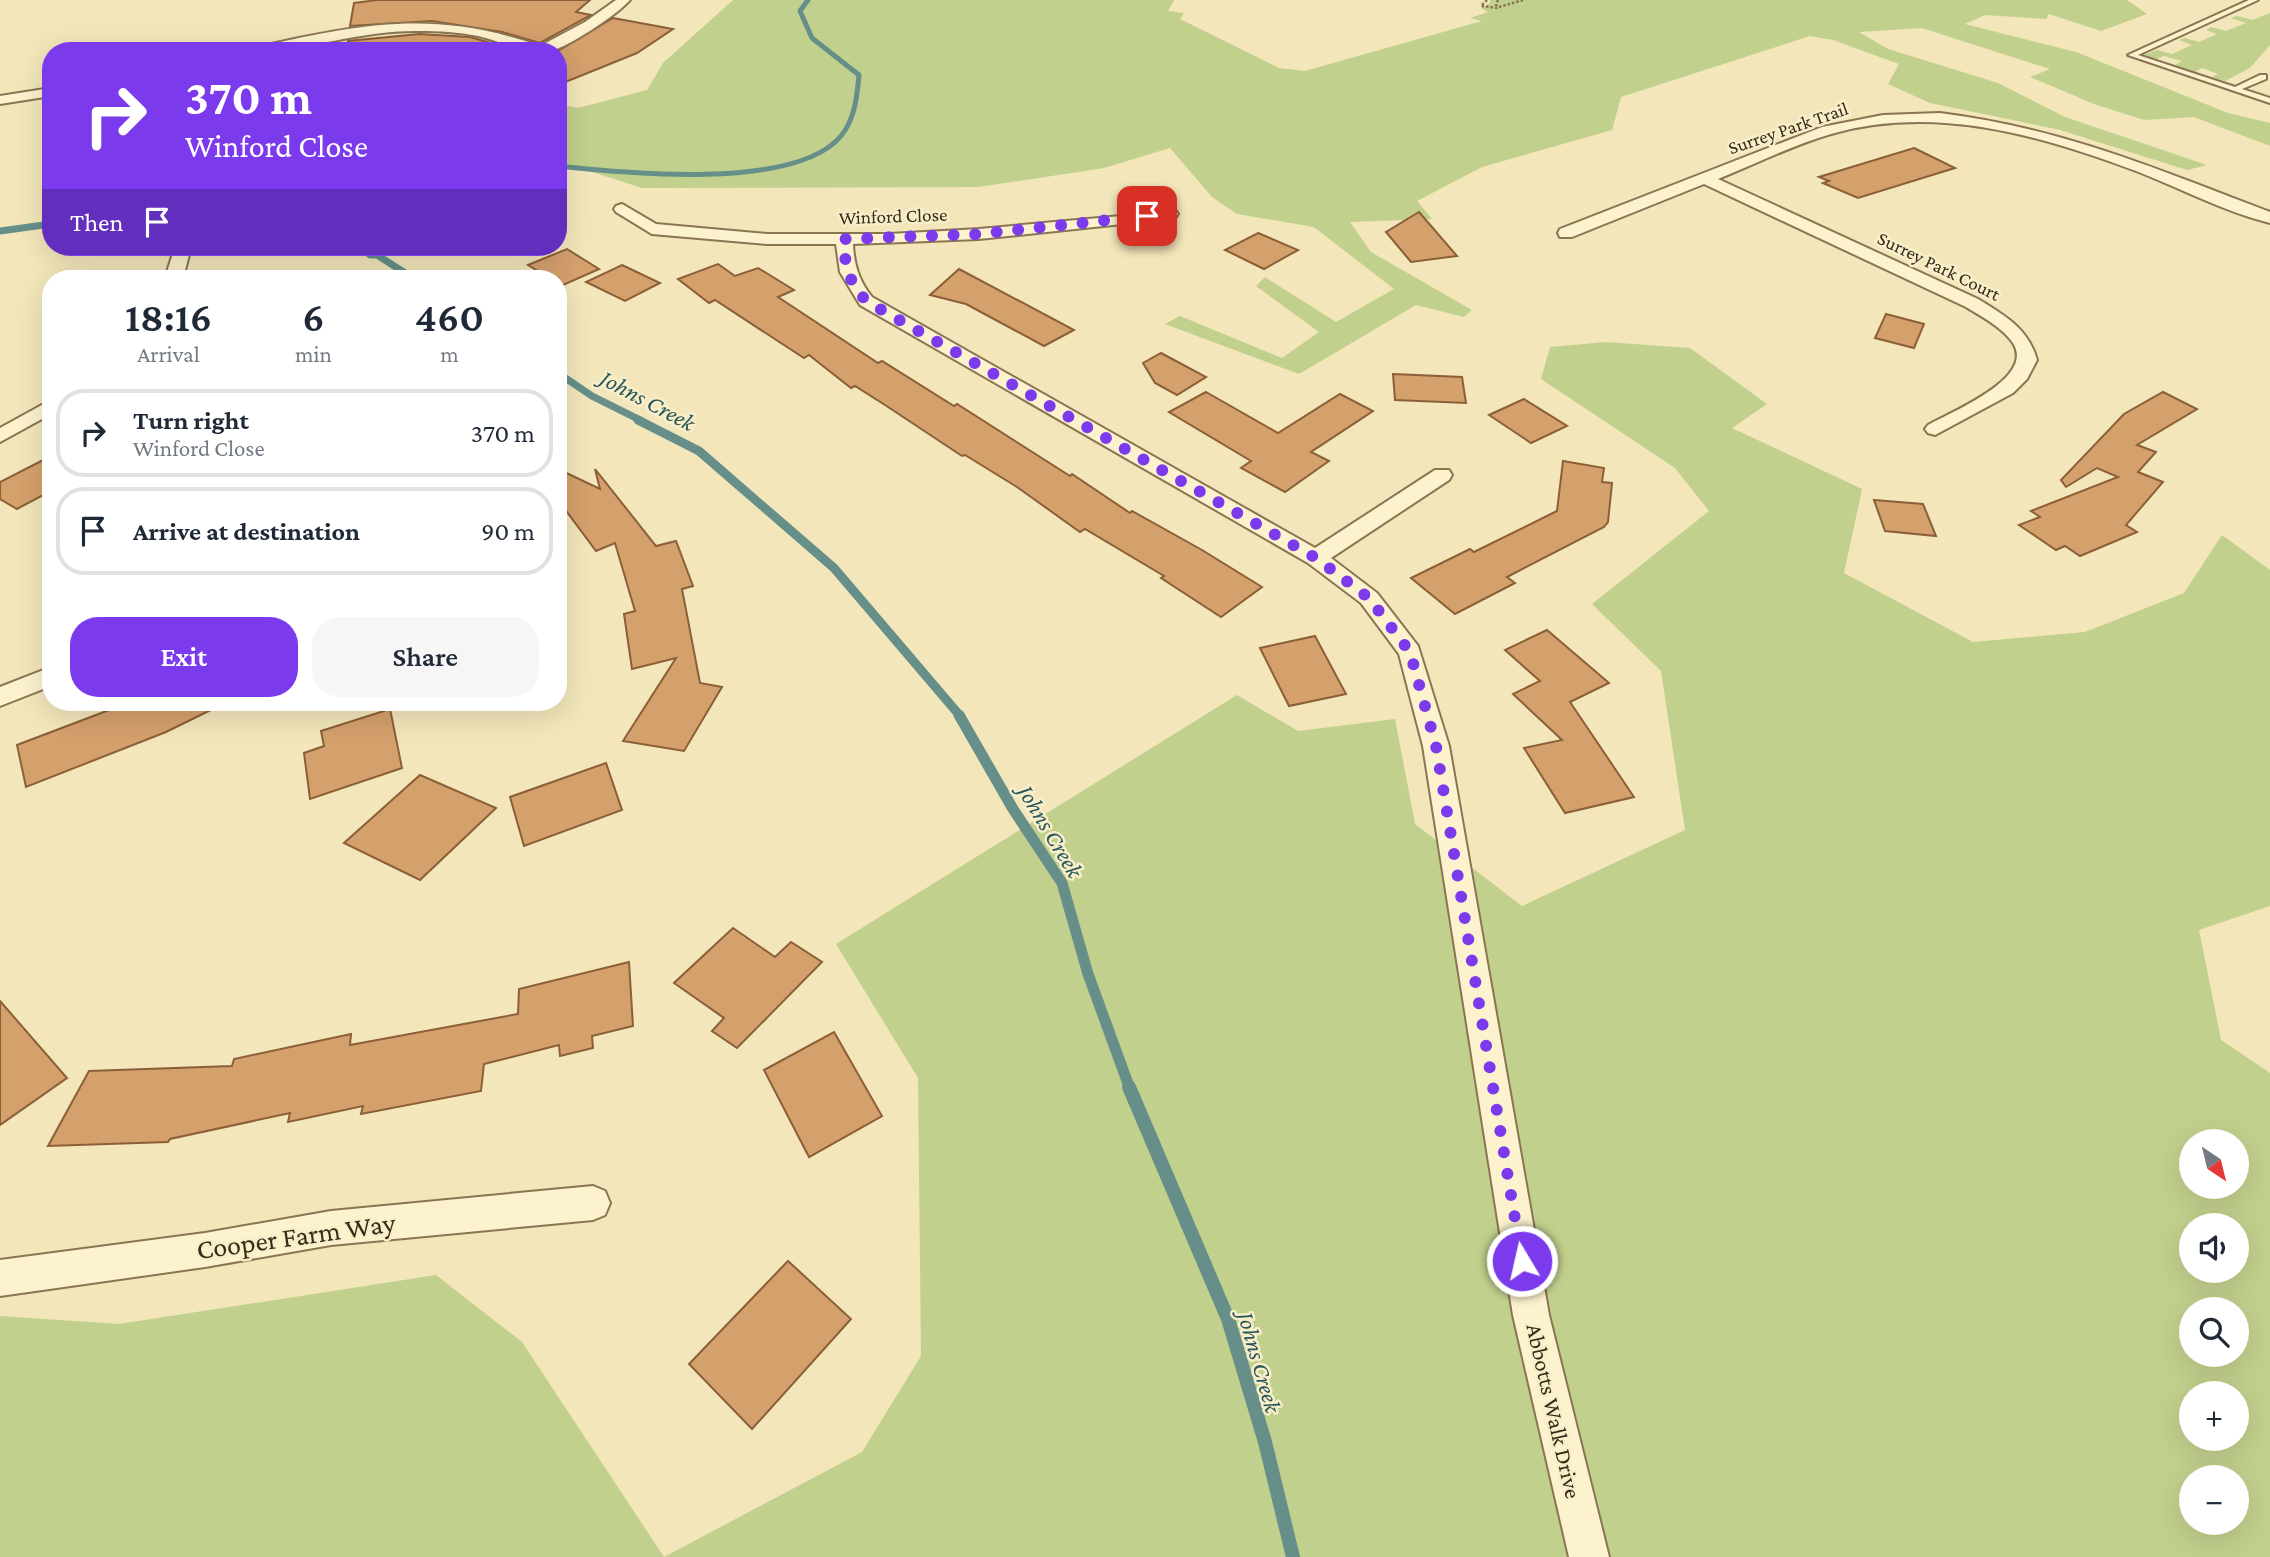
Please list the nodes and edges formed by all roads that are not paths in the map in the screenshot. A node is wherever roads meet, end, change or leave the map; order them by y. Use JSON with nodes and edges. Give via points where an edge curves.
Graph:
{"nodes":[{"id":1,"x":624,"y":0,"type":"edge"},
{"id":2,"x":2255,"y":0,"type":"edge"},
{"id":3,"x":305,"y":42,"type":"edge"},
{"id":4,"x":511,"y":42,"type":"edge"},
{"id":5,"x":558,"y":42,"type":"edge"},
{"id":6,"x":2267,"y":75,"type":"edge"},
{"id":7,"x":2236,"y":89,"type":"junction"},
{"id":8,"x":42,"y":93,"type":"edge"},
{"id":9,"x":0,"y":100,"type":"edge"},
{"id":10,"x":2270,"y":101,"type":"edge"},
{"id":11,"x":1704,"y":178,"type":"junction"},
{"id":12,"x":622,"y":209,"type":"dead end"},
{"id":13,"x":1170,"y":214,"type":"dead end"},
{"id":14,"x":2270,"y":218,"type":"edge"},
{"id":15,"x":1566,"y":233,"type":"dead end"},
{"id":16,"x":844,"y":239,"type":"junction"},
{"id":17,"x":42,"y":411,"type":"edge"},
{"id":18,"x":1935,"y":429,"type":"dead end"},
{"id":19,"x":0,"y":436,"type":"edge"},
{"id":20,"x":1442,"y":475,"type":"dead end"},
{"id":21,"x":1316,"y":558,"type":"junction"},
{"id":22,"x":42,"y":680,"type":"edge"},
{"id":23,"x":0,"y":697,"type":"edge"},
{"id":24,"x":593,"y":1203,"type":"dead end"},
{"id":25,"x":0,"y":1278,"type":"edge"},
{"id":26,"x":1589,"y":1557,"type":"edge"}],
"edges":[{"from":1,"to":5,"type":"street"},
{"from":2,"to":7,"type":"lane","via":[[2132,55]]},
{"from":3,"to":4,"type":"street","via":[[374,29],[432,27],[478,32]]},
{"from":6,"to":7,"type":"lane"},
{"from":7,"to":10,"type":"lane"},
{"from":8,"to":9,"type":"street"},
{"from":11,"to":14,"type":"street","name":"Surrey Park Trail","via":[[1845,125],[1899,118],[1940,119],[2058,140]]},
{"from":11,"to":15,"type":"street","name":"Surrey Park Trail"},
{"from":11,"to":18,"type":"street","name":"Surrey Park Court","via":[[1972,303],[2010,327],[2027,353],[2022,376]]},
{"from":12,"to":16,"type":"street","name":"Winford Close","via":[[652,229],[767,239]]},
{"from":13,"to":16,"type":"street","name":"Winford Close","via":[[979,234]]},
{"from":16,"to":21,"type":"street","name":"Abbotts Walk Drive","via":[[845,268],[866,301]]},
{"from":17,"to":19,"type":"street"},
{"from":20,"to":21,"type":"street"},
{"from":21,"to":26,"type":"street","name":"Abbotts Walk Drive","via":[[1369,598],[1410,652],[1436,746],[1531,1315]]},
{"from":22,"to":23,"type":"street"},
{"from":24,"to":25,"type":"street","name":"Cooper Farm Way","via":[[331,1228]]}]}
